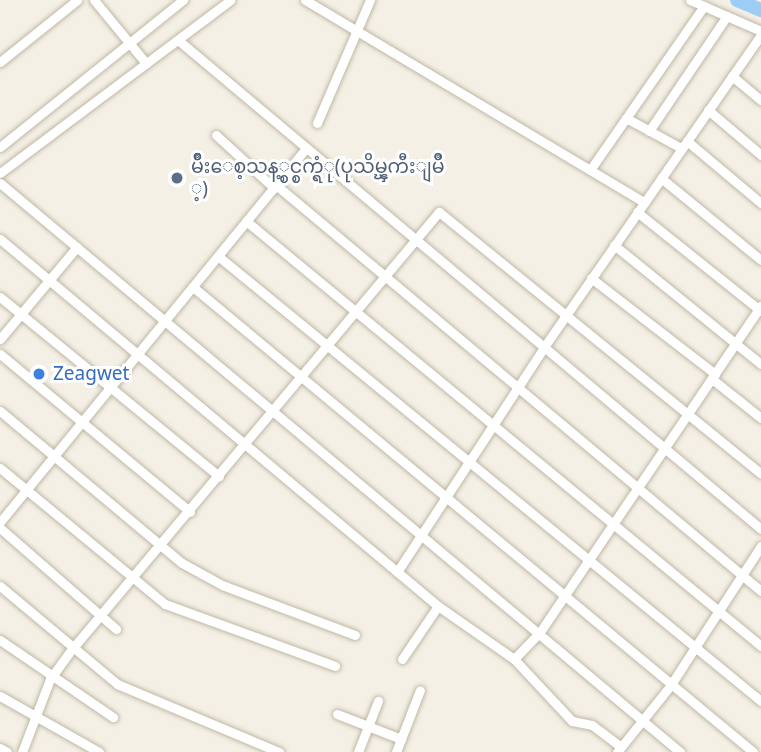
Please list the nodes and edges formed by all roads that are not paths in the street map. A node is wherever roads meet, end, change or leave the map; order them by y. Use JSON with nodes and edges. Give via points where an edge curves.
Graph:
{"nodes":[{"id":1,"x":77,"y":0,"type":"edge"},
{"id":2,"x":94,"y":0,"type":"edge"},
{"id":3,"x":183,"y":0,"type":"edge"},
{"id":4,"x":230,"y":0,"type":"edge"},
{"id":5,"x":305,"y":0,"type":"edge"},
{"id":6,"x":370,"y":0,"type":"edge"},
{"id":7,"x":690,"y":0,"type":"edge"},
{"id":8,"x":704,"y":6,"type":"junction"},
{"id":9,"x":727,"y":16,"type":"junction"},
{"id":10,"x":356,"y":30,"type":"junction"},
{"id":11,"x":760,"y":38,"type":"edge"},
{"id":12,"x":178,"y":40,"type":"junction"},
{"id":13,"x":131,"y":44,"type":"junction"},
{"id":14,"x":144,"y":59,"type":"junction"},
{"id":15,"x":0,"y":62,"type":"edge"},
{"id":16,"x":732,"y":76,"type":"junction"},
{"id":17,"x":761,"y":100,"type":"edge"},
{"id":18,"x":708,"y":110,"type":"junction"},
{"id":19,"x":626,"y":118,"type":"junction"},
{"id":20,"x":317,"y":123,"type":"dead end"},
{"id":21,"x":649,"y":131,"type":"junction"},
{"id":22,"x":216,"y":135,"type":"dead end"},
{"id":23,"x":684,"y":145,"type":"junction"},
{"id":24,"x":0,"y":147,"type":"edge"},
{"id":25,"x":305,"y":149,"type":"junction"},
{"id":26,"x":761,"y":155,"type":"edge"},
{"id":27,"x":590,"y":170,"type":"junction"},
{"id":28,"x":1,"y":171,"type":"edge"},
{"id":29,"x":661,"y":178,"type":"junction"},
{"id":30,"x":0,"y":183,"type":"edge"},
{"id":31,"x":275,"y":186,"type":"junction"},
{"id":32,"x":644,"y":202,"type":"junction"},
{"id":33,"x":761,"y":203,"type":"edge"},
{"id":34,"x":637,"y":212,"type":"junction"},
{"id":35,"x":246,"y":221,"type":"junction"},
{"id":36,"x":414,"y":238,"type":"junction"},
{"id":37,"x":0,"y":239,"type":"edge"},
{"id":38,"x":614,"y":245,"type":"junction"},
{"id":39,"x":77,"y":247,"type":"junction"},
{"id":40,"x":218,"y":256,"type":"junction"},
{"id":41,"x":761,"y":260,"type":"edge"},
{"id":42,"x":383,"y":275,"type":"junction"},
{"id":43,"x":51,"y":277,"type":"junction"},
{"id":44,"x":591,"y":278,"type":"junction"},
{"id":45,"x":193,"y":287,"type":"junction"},
{"id":46,"x":0,"y":297,"type":"edge"},
{"id":47,"x":354,"y":309,"type":"junction"},
{"id":48,"x":760,"y":309,"type":"edge"},
{"id":49,"x":567,"y":313,"type":"junction"},
{"id":50,"x":21,"y":314,"type":"junction"},
{"id":51,"x":165,"y":321,"type":"junction"},
{"id":52,"x":0,"y":339,"type":"edge"},
{"id":53,"x":325,"y":344,"type":"junction"},
{"id":54,"x":735,"y":344,"type":"junction"},
{"id":55,"x":544,"y":347,"type":"junction"},
{"id":56,"x":140,"y":352,"type":"junction"},
{"id":57,"x":0,"y":354,"type":"edge"},
{"id":58,"x":761,"y":364,"type":"edge"},
{"id":59,"x":713,"y":376,"type":"junction"},
{"id":60,"x":301,"y":378,"type":"junction"},
{"id":61,"x":110,"y":387,"type":"junction"},
{"id":62,"x":517,"y":387,"type":"junction"},
{"id":63,"x":271,"y":409,"type":"junction"},
{"id":64,"x":0,"y":411,"type":"edge"},
{"id":65,"x":687,"y":415,"type":"junction"},
{"id":66,"x":761,"y":418,"type":"edge"},
{"id":67,"x":81,"y":421,"type":"junction"},
{"id":68,"x":492,"y":423,"type":"junction"},
{"id":69,"x":246,"y":442,"type":"junction"},
{"id":70,"x":664,"y":449,"type":"junction"},
{"id":71,"x":54,"y":456,"type":"junction"},
{"id":72,"x":467,"y":460,"type":"junction"},
{"id":73,"x":0,"y":468,"type":"edge"},
{"id":74,"x":761,"y":474,"type":"edge"},
{"id":75,"x":219,"y":476,"type":"junction"},
{"id":76,"x":638,"y":489,"type":"junction"},
{"id":77,"x":25,"y":490,"type":"junction"},
{"id":78,"x":446,"y":499,"type":"junction"},
{"id":79,"x":190,"y":512,"type":"junction"},
{"id":80,"x":0,"y":522,"type":"edge"},
{"id":81,"x":614,"y":524,"type":"junction"},
{"id":82,"x":0,"y":528,"type":"edge"},
{"id":83,"x":761,"y":529,"type":"edge"},
{"id":84,"x":421,"y":534,"type":"junction"},
{"id":85,"x":761,"y":546,"type":"edge"},
{"id":86,"x":161,"y":547,"type":"junction"},
{"id":87,"x":589,"y":560,"type":"junction"},
{"id":88,"x":397,"y":572,"type":"junction"},
{"id":89,"x":742,"y":574,"type":"junction"},
{"id":90,"x":131,"y":579,"type":"junction"},
{"id":91,"x":0,"y":586,"type":"edge"},
{"id":92,"x":761,"y":591,"type":"edge"},
{"id":93,"x":563,"y":598,"type":"junction"},
{"id":94,"x":438,"y":606,"type":"junction"},
{"id":95,"x":718,"y":609,"type":"junction"},
{"id":96,"x":102,"y":613,"type":"junction"},
{"id":97,"x":116,"y":629,"type":"dead end"},
{"id":98,"x":540,"y":632,"type":"junction"},
{"id":99,"x":355,"y":635,"type":"dead end"},
{"id":100,"x":0,"y":640,"type":"edge"},
{"id":101,"x":694,"y":646,"type":"junction"},
{"id":102,"x":761,"y":646,"type":"edge"},
{"id":103,"x":72,"y":649,"type":"junction"},
{"id":104,"x":402,"y":659,"type":"dead end"},
{"id":105,"x":514,"y":659,"type":"junction"},
{"id":106,"x":335,"y":666,"type":"dead end"},
{"id":107,"x":50,"y":679,"type":"junction"},
{"id":108,"x":670,"y":686,"type":"junction"},
{"id":109,"x":420,"y":690,"type":"dead end"},
{"id":110,"x":0,"y":696,"type":"edge"},
{"id":111,"x":378,"y":701,"type":"dead end"},
{"id":112,"x":761,"y":701,"type":"edge"},
{"id":113,"x":337,"y":714,"type":"dead end"},
{"id":114,"x":113,"y":717,"type":"dead end"},
{"id":115,"x":36,"y":718,"type":"junction"},
{"id":116,"x":640,"y":720,"type":"junction"},
{"id":117,"x":368,"y":727,"type":"junction"},
{"id":118,"x":401,"y":739,"type":"junction"},
{"id":119,"x":0,"y":748,"type":"edge"},
{"id":120,"x":618,"y":749,"type":"edge"},
{"id":121,"x":7,"y":752,"type":"edge"},
{"id":122,"x":22,"y":752,"type":"edge"},
{"id":123,"x":99,"y":752,"type":"edge"},
{"id":124,"x":279,"y":752,"type":"edge"},
{"id":125,"x":358,"y":752,"type":"edge"},
{"id":126,"x":396,"y":752,"type":"edge"},
{"id":127,"x":680,"y":752,"type":"edge"},
{"id":128,"x":753,"y":752,"type":"edge"}],
"edges":[{"from":1,"to":15,"type":"street"},
{"from":2,"to":13,"type":"street"},
{"from":3,"to":13,"type":"street"},
{"from":4,"to":12,"type":"street"},
{"from":5,"to":10,"type":"street"},
{"from":6,"to":10,"type":"street"},
{"from":7,"to":8,"type":"street"},
{"from":8,"to":9,"type":"street"},
{"from":8,"to":19,"type":"street"},
{"from":9,"to":11,"type":"street"},
{"from":9,"to":21,"type":"street"},
{"from":10,"to":20,"type":"street"},
{"from":10,"to":27,"type":"street"},
{"from":11,"to":16,"type":"street"},
{"from":12,"to":14,"type":"street"},
{"from":12,"to":25,"type":"street"},
{"from":13,"to":14,"type":"street"},
{"from":13,"to":24,"type":"street"},
{"from":14,"to":28,"type":"street"},
{"from":16,"to":17,"type":"street"},
{"from":16,"to":18,"type":"street"},
{"from":18,"to":23,"type":"street"},
{"from":18,"to":26,"type":"street"},
{"from":19,"to":21,"type":"street"},
{"from":19,"to":27,"type":"street"},
{"from":21,"to":23,"type":"street"},
{"from":22,"to":31,"type":"street"},
{"from":23,"to":29,"type":"street"},
{"from":23,"to":33,"type":"street"},
{"from":25,"to":31,"type":"street"},
{"from":25,"to":36,"type":"street"},
{"from":27,"to":32,"type":"street"},
{"from":29,"to":32,"type":"street"},
{"from":29,"to":41,"type":"street"},
{"from":30,"to":39,"type":"street"},
{"from":31,"to":35,"type":"street"},
{"from":31,"to":42,"type":"street"},
{"from":32,"to":34,"type":"street"},
{"from":34,"to":38,"type":"street"},
{"from":34,"to":48,"type":"street"},
{"from":35,"to":40,"type":"street"},
{"from":35,"to":47,"type":"street"},
{"from":36,"to":42,"type":"street"},
{"from":36,"to":49,"type":"street","via":[[442,212]]},
{"from":36,"to":55,"type":"street"},
{"from":37,"to":43,"type":"street"},
{"from":38,"to":44,"type":"street"},
{"from":38,"to":54,"type":"street"},
{"from":39,"to":43,"type":"street"},
{"from":39,"to":51,"type":"street"},
{"from":40,"to":45,"type":"street"},
{"from":40,"to":53,"type":"street"},
{"from":42,"to":47,"type":"street"},
{"from":42,"to":62,"type":"street"},
{"from":43,"to":50,"type":"street"},
{"from":43,"to":56,"type":"street"},
{"from":44,"to":49,"type":"street"},
{"from":44,"to":59,"type":"street"},
{"from":45,"to":51,"type":"street"},
{"from":45,"to":60,"type":"street"},
{"from":46,"to":50,"type":"street"},
{"from":47,"to":53,"type":"street"},
{"from":47,"to":68,"type":"street"},
{"from":48,"to":54,"type":"street"},
{"from":49,"to":55,"type":"street"},
{"from":49,"to":65,"type":"street"},
{"from":50,"to":52,"type":"street"},
{"from":50,"to":61,"type":"street"},
{"from":51,"to":56,"type":"street"},
{"from":51,"to":63,"type":"street"},
{"from":53,"to":60,"type":"street"},
{"from":53,"to":72,"type":"street"},
{"from":54,"to":58,"type":"street"},
{"from":54,"to":59,"type":"street"},
{"from":55,"to":62,"type":"street"},
{"from":55,"to":70,"type":"street"},
{"from":56,"to":61,"type":"street"},
{"from":56,"to":69,"type":"street"},
{"from":57,"to":67,"type":"street"},
{"from":59,"to":65,"type":"street"},
{"from":59,"to":66,"type":"street"},
{"from":60,"to":63,"type":"street"},
{"from":60,"to":78,"type":"street"},
{"from":61,"to":67,"type":"street"},
{"from":61,"to":75,"type":"street"},
{"from":62,"to":68,"type":"street"},
{"from":62,"to":76,"type":"street"},
{"from":63,"to":69,"type":"street"},
{"from":63,"to":84,"type":"street"},
{"from":64,"to":71,"type":"street"},
{"from":65,"to":70,"type":"street"},
{"from":65,"to":74,"type":"street"},
{"from":67,"to":71,"type":"street"},
{"from":67,"to":79,"type":"street"},
{"from":68,"to":72,"type":"street"},
{"from":68,"to":81,"type":"street"},
{"from":69,"to":75,"type":"street"},
{"from":69,"to":88,"type":"street"},
{"from":70,"to":76,"type":"street"},
{"from":70,"to":83,"type":"street"},
{"from":71,"to":77,"type":"street"},
{"from":71,"to":86,"type":"street"},
{"from":72,"to":78,"type":"street"},
{"from":72,"to":87,"type":"street"},
{"from":73,"to":77,"type":"street"},
{"from":75,"to":79,"type":"street"},
{"from":76,"to":81,"type":"street"},
{"from":76,"to":89,"type":"street"},
{"from":77,"to":80,"type":"street"},
{"from":77,"to":90,"type":"street"},
{"from":78,"to":84,"type":"street"},
{"from":78,"to":93,"type":"street"},
{"from":79,"to":86,"type":"street"},
{"from":81,"to":87,"type":"street"},
{"from":81,"to":95,"type":"street"},
{"from":82,"to":96,"type":"street"},
{"from":84,"to":88,"type":"street"},
{"from":84,"to":98,"type":"street"},
{"from":85,"to":89,"type":"street"},
{"from":86,"to":90,"type":"street"},
{"from":86,"to":99,"type":"street","via":[[222,585]]},
{"from":87,"to":93,"type":"street"},
{"from":87,"to":101,"type":"street"},
{"from":88,"to":94,"type":"street"},
{"from":89,"to":92,"type":"street"},
{"from":89,"to":95,"type":"street"},
{"from":90,"to":96,"type":"street"},
{"from":90,"to":106,"type":"street","via":[[165,604]]},
{"from":91,"to":103,"type":"street"},
{"from":93,"to":98,"type":"street"},
{"from":93,"to":108,"type":"street"},
{"from":94,"to":104,"type":"street"},
{"from":94,"to":105,"type":"street"},
{"from":95,"to":101,"type":"street"},
{"from":95,"to":102,"type":"street"},
{"from":96,"to":97,"type":"street"},
{"from":96,"to":103,"type":"street"},
{"from":98,"to":105,"type":"street"},
{"from":98,"to":116,"type":"street"},
{"from":100,"to":107,"type":"street"},
{"from":101,"to":108,"type":"street"},
{"from":101,"to":112,"type":"street"},
{"from":103,"to":107,"type":"street"},
{"from":103,"to":124,"type":"street","via":[[117,684]]},
{"from":105,"to":120,"type":"street","via":[[572,721],[592,725]]},
{"from":107,"to":114,"type":"street"},
{"from":107,"to":115,"type":"street"},
{"from":108,"to":116,"type":"street"},
{"from":108,"to":128,"type":"street"},
{"from":109,"to":118,"type":"street"},
{"from":110,"to":115,"type":"street"},
{"from":111,"to":117,"type":"street"},
{"from":113,"to":117,"type":"street"},
{"from":115,"to":122,"type":"street"},
{"from":115,"to":123,"type":"street"},
{"from":116,"to":120,"type":"street"},
{"from":116,"to":127,"type":"street"},
{"from":117,"to":118,"type":"street"},
{"from":117,"to":125,"type":"street"},
{"from":118,"to":126,"type":"street"},
{"from":119,"to":121,"type":"street"}]}
